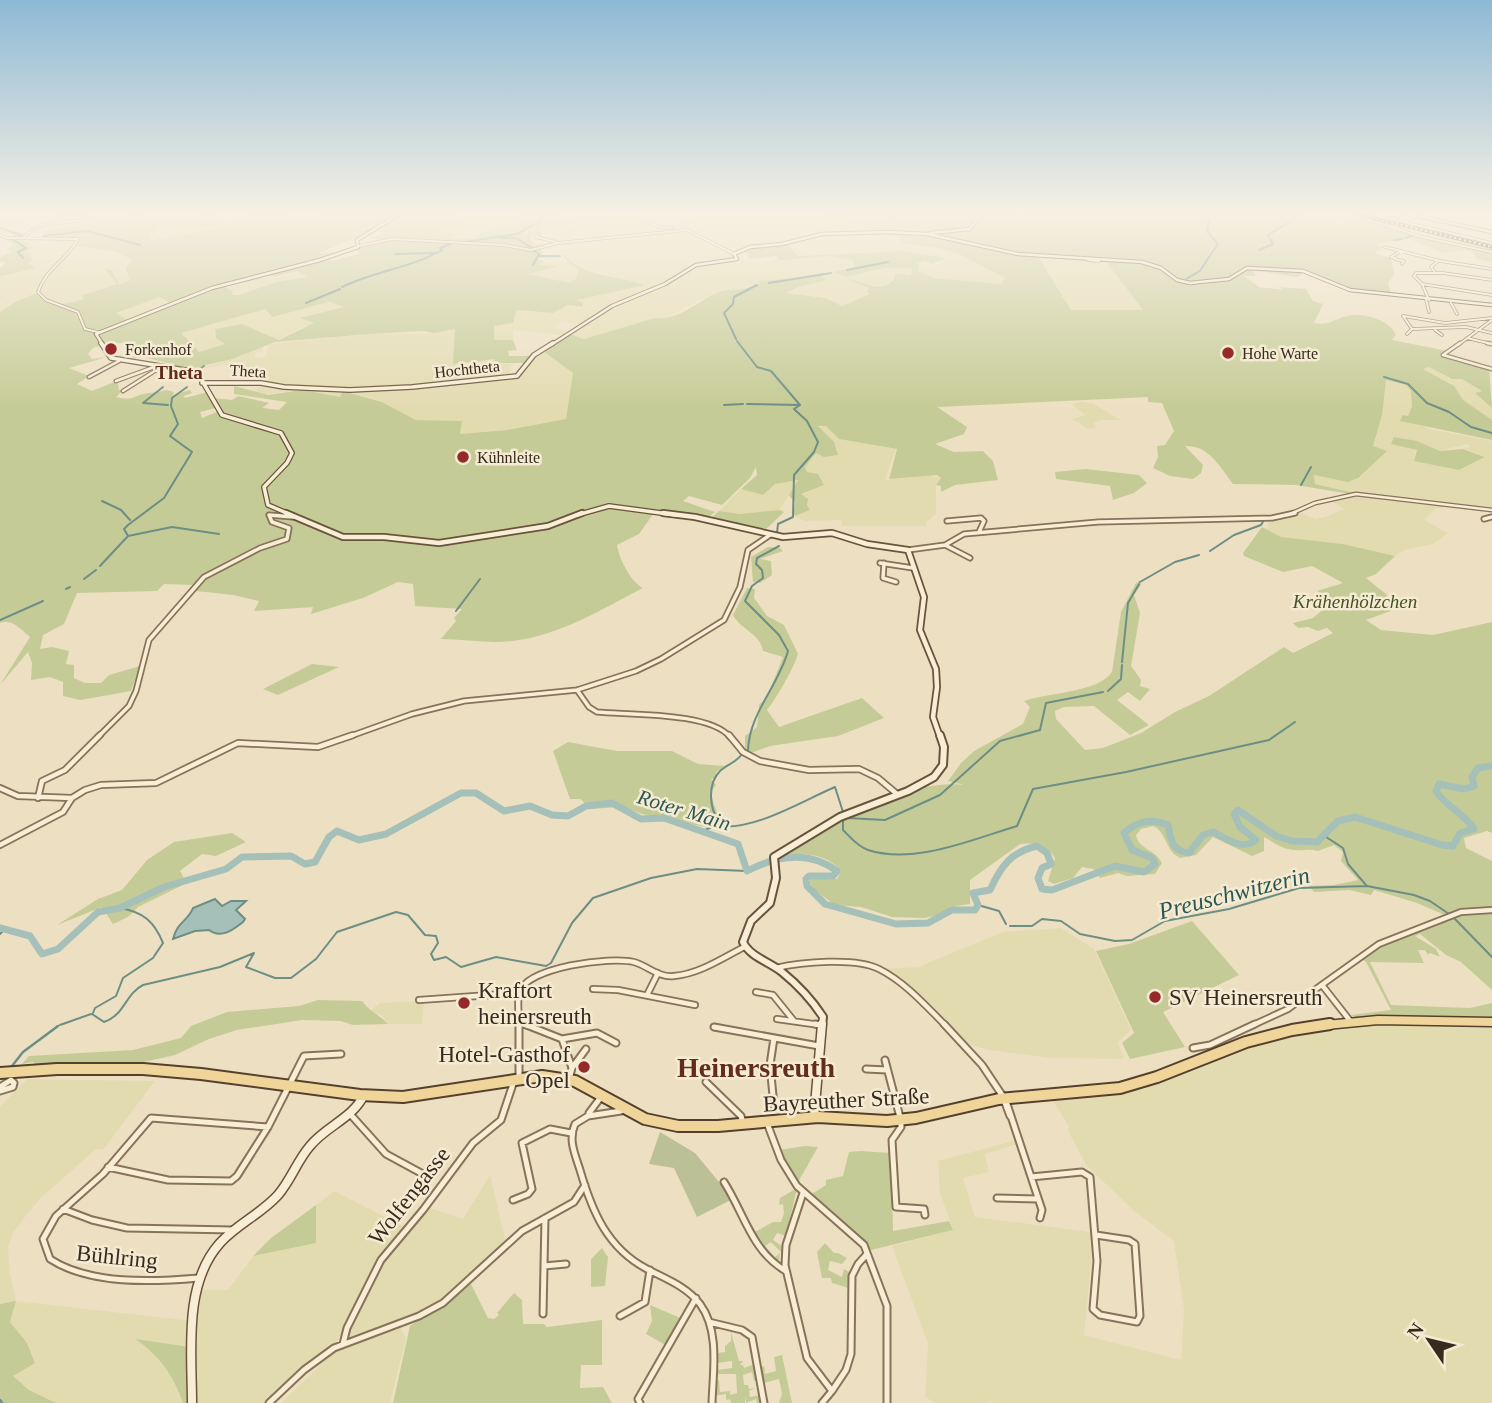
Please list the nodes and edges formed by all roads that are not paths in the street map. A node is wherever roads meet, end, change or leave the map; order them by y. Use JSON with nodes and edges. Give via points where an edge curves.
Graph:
{"nodes":[{"id":1,"x":44,"y":278,"type":"edge"},
{"id":2,"x":248,"y":278,"type":"edge"},
{"id":3,"x":673,"y":278,"type":"edge"},
{"id":4,"x":1175,"y":278,"type":"edge"},
{"id":5,"x":1230,"y":278,"type":"edge"},
{"id":6,"x":1322,"y":278,"type":"edge"},
{"id":7,"x":1418,"y":278,"type":"edge"},
{"id":8,"x":1474,"y":278,"type":"edge"},
{"id":9,"x":1492,"y":280,"type":"edge"},
{"id":10,"x":1422,"y":284,"type":"junction"},
{"id":11,"x":1492,"y":295,"type":"edge"},
{"id":12,"x":1407,"y":297,"type":"junction"},
{"id":13,"x":1427,"y":300,"type":"junction"},
{"id":14,"x":1408,"y":303,"type":"dead end"},
{"id":15,"x":1451,"y":303,"type":"junction"},
{"id":16,"x":1492,"y":305,"type":"edge"},
{"id":17,"x":1429,"y":312,"type":"dead end"},
{"id":18,"x":1457,"y":314,"type":"dead end"},
{"id":19,"x":1492,"y":319,"type":"edge"},
{"id":20,"x":1412,"y":329,"type":"junction"},
{"id":21,"x":1420,"y":329,"type":"junction"},
{"id":22,"x":1433,"y":329,"type":"junction"},
{"id":23,"x":1444,"y":329,"type":"junction"},
{"id":24,"x":1478,"y":330,"type":"junction"},
{"id":25,"x":98,"y":332,"type":"junction"},
{"id":26,"x":1492,"y":333,"type":"edge"},
{"id":27,"x":1407,"y":334,"type":"dead end"},
{"id":28,"x":1453,"y":334,"type":"dead end"},
{"id":29,"x":1427,"y":335,"type":"dead end"},
{"id":30,"x":1442,"y":335,"type":"dead end"},
{"id":31,"x":1467,"y":338,"type":"junction"},
{"id":32,"x":1492,"y":344,"type":"edge"},
{"id":33,"x":119,"y":361,"type":"junction"},
{"id":34,"x":154,"y":366,"type":"junction"},
{"id":35,"x":160,"y":368,"type":"junction"},
{"id":36,"x":1492,"y":369,"type":"edge"},
{"id":37,"x":89,"y":377,"type":"dead end"},
{"id":38,"x":116,"y":380,"type":"dead end"},
{"id":39,"x":202,"y":383,"type":"junction"},
{"id":40,"x":341,"y":390,"type":"joint"},
{"id":41,"x":123,"y":391,"type":"dead end"},
{"id":42,"x":268,"y":505,"type":"junction"},
{"id":43,"x":1492,"y":510,"type":"edge"},
{"id":44,"x":269,"y":515,"type":"junction"},
{"id":45,"x":296,"y":517,"type":"junction"},
{"id":46,"x":1492,"y":517,"type":"edge"},
{"id":47,"x":1484,"y":519,"type":"dead end"},
{"id":48,"x":947,"y":521,"type":"dead end"},
{"id":49,"x":979,"y":533,"type":"junction"},
{"id":50,"x":770,"y":535,"type":"junction"},
{"id":51,"x":945,"y":545,"type":"junction"},
{"id":52,"x":908,"y":550,"type":"junction"},
{"id":53,"x":970,"y":558,"type":"dead end"},
{"id":54,"x":913,"y":568,"type":"junction"},
{"id":55,"x":896,"y":582,"type":"dead end"},
{"id":56,"x":577,"y":690,"type":"junction"},
{"id":57,"x":0,"y":788,"type":"edge"},
{"id":58,"x":899,"y":796,"type":"junction"},
{"id":59,"x":38,"y":798,"type":"junction"},
{"id":60,"x":72,"y":798,"type":"junction"},
{"id":61,"x":0,"y":845,"type":"edge"},
{"id":62,"x":1492,"y":910,"type":"edge"},
{"id":63,"x":744,"y":947,"type":"junction"},
{"id":64,"x":776,"y":968,"type":"junction"},
{"id":65,"x":658,"y":973,"type":"junction"},
{"id":66,"x":1322,"y":985,"type":"junction"},
{"id":67,"x":593,"y":989,"type":"dead end"},
{"id":68,"x":756,"y":992,"type":"dead end"},
{"id":69,"x":519,"y":993,"type":"junction"},
{"id":70,"x":647,"y":995,"type":"junction"},
{"id":71,"x":419,"y":1000,"type":"dead end"},
{"id":72,"x":695,"y":1005,"type":"dead end"},
{"id":73,"x":778,"y":1018,"type":"dead end"},
{"id":74,"x":794,"y":1021,"type":"junction"},
{"id":75,"x":1351,"y":1022,"type":"junction"},
{"id":76,"x":1492,"y":1022,"type":"edge"},
{"id":77,"x":520,"y":1023,"type":"junction"},
{"id":78,"x":824,"y":1026,"type":"junction"},
{"id":79,"x":714,"y":1027,"type":"dead end"},
{"id":80,"x":774,"y":1038,"type":"junction"},
{"id":81,"x":562,"y":1039,"type":"junction"},
{"id":82,"x":616,"y":1043,"type":"dead end"},
{"id":83,"x":822,"y":1046,"type":"junction"},
{"id":84,"x":1193,"y":1048,"type":"dead end"},
{"id":85,"x":586,"y":1049,"type":"dead end"},
{"id":86,"x":341,"y":1054,"type":"dead end"},
{"id":87,"x":884,"y":1060,"type":"dead end"},
{"id":88,"x":866,"y":1069,"type":"dead end"},
{"id":89,"x":887,"y":1070,"type":"junction"},
{"id":90,"x":0,"y":1073,"type":"edge"},
{"id":91,"x":571,"y":1074,"type":"junction"},
{"id":92,"x":516,"y":1079,"type":"junction"},
{"id":93,"x":706,"y":1082,"type":"dead end"},
{"id":94,"x":290,"y":1086,"type":"junction"},
{"id":95,"x":364,"y":1095,"type":"junction"},
{"id":96,"x":602,"y":1095,"type":"junction"},
{"id":97,"x":1003,"y":1098,"type":"junction"},
{"id":98,"x":774,"y":1106,"type":"dead end"},
{"id":99,"x":627,"y":1110,"type":"junction"},
{"id":100,"x":349,"y":1114,"type":"junction"},
{"id":101,"x":587,"y":1115,"type":"junction"},
{"id":102,"x":814,"y":1117,"type":"junction"},
{"id":103,"x":901,"y":1121,"type":"junction"},
{"id":104,"x":767,"y":1123,"type":"junction"},
{"id":105,"x":744,"y":1125,"type":"junction"},
{"id":106,"x":268,"y":1127,"type":"junction"},
{"id":107,"x":571,"y":1133,"type":"junction"},
{"id":108,"x":108,"y":1167,"type":"junction"},
{"id":109,"x":421,"y":1173,"type":"dead end"},
{"id":110,"x":1031,"y":1177,"type":"junction"},
{"id":111,"x":724,"y":1182,"type":"dead end"},
{"id":112,"x":585,"y":1183,"type":"junction"},
{"id":113,"x":803,"y":1193,"type":"junction"},
{"id":114,"x":997,"y":1198,"type":"dead end"},
{"id":115,"x":1038,"y":1199,"type":"junction"},
{"id":116,"x":513,"y":1200,"type":"dead end"},
{"id":117,"x":63,"y":1209,"type":"junction"},
{"id":118,"x":925,"y":1215,"type":"dead end"},
{"id":119,"x":545,"y":1218,"type":"junction"},
{"id":120,"x":1040,"y":1218,"type":"dead end"},
{"id":121,"x":234,"y":1231,"type":"junction"},
{"id":122,"x":1096,"y":1235,"type":"junction"},
{"id":123,"x":867,"y":1254,"type":"junction"},
{"id":124,"x":566,"y":1264,"type":"dead end"},
{"id":125,"x":544,"y":1266,"type":"junction"},
{"id":126,"x":650,"y":1270,"type":"junction"},
{"id":127,"x":786,"y":1271,"type":"junction"},
{"id":128,"x":199,"y":1278,"type":"junction"},
{"id":129,"x":696,"y":1298,"type":"junction"},
{"id":130,"x":543,"y":1314,"type":"dead end"},
{"id":131,"x":620,"y":1316,"type":"dead end"},
{"id":132,"x":708,"y":1322,"type":"junction"},
{"id":133,"x":343,"y":1344,"type":"junction"},
{"id":134,"x":832,"y":1391,"type":"junction"},
{"id":135,"x":192,"y":1403,"type":"edge"},
{"id":136,"x":269,"y":1403,"type":"edge"},
{"id":137,"x":640,"y":1403,"type":"edge"},
{"id":138,"x":712,"y":1403,"type":"edge"},
{"id":139,"x":764,"y":1403,"type":"edge"},
{"id":140,"x":822,"y":1403,"type":"edge"},
{"id":141,"x":887,"y":1403,"type":"edge"}],
"edges":[{"from":1,"to":25,"type":"street","via":[[38,292],[46,300],[78,312],[83,327]]},
{"from":2,"to":25,"type":"street"},
{"from":3,"to":40,"type":"street","name":"Hochtheta","via":[[612,306],[534,355],[517,376]]},
{"from":4,"to":5,"type":"street","via":[[1190,283]]},
{"from":6,"to":12,"type":"street","via":[[1348,289]]},
{"from":7,"to":10,"type":"street"},
{"from":8,"to":9,"type":"street"},
{"from":10,"to":11,"type":"street"},
{"from":10,"to":13,"type":"street"},
{"from":12,"to":13,"type":"street"},
{"from":12,"to":14,"type":"street"},
{"from":13,"to":15,"type":"street"},
{"from":13,"to":17,"type":"street"},
{"from":15,"to":16,"type":"street"},
{"from":15,"to":18,"type":"street"},
{"from":19,"to":20,"type":"street","via":[[1444,323],[1402,316]]},
{"from":19,"to":24,"type":"street"},
{"from":20,"to":21,"type":"street"},
{"from":20,"to":27,"type":"street"},
{"from":21,"to":22,"type":"street"},
{"from":21,"to":29,"type":"street"},
{"from":22,"to":23,"type":"street"},
{"from":22,"to":30,"type":"street"},
{"from":23,"to":24,"type":"street"},
{"from":23,"to":28,"type":"street"},
{"from":24,"to":26,"type":"street"},
{"from":24,"to":31,"type":"street"},
{"from":25,"to":33,"type":"street","via":[[106,353]]},
{"from":31,"to":32,"type":"street"},
{"from":31,"to":36,"type":"street","via":[[1443,355]]},
{"from":33,"to":34,"type":"street","name":"Theta"},
{"from":33,"to":37,"type":"street"},
{"from":34,"to":35,"type":"street","name":"Theta"},
{"from":34,"to":38,"type":"street"},
{"from":35,"to":39,"type":"street","name":"Theta","via":[[197,372]]},
{"from":35,"to":41,"type":"street"},
{"from":39,"to":40,"type":"street","name":"Theta"},
{"from":39,"to":42,"type":"street","via":[[222,415],[283,435],[292,453],[264,487]]},
{"from":42,"to":44,"type":"street"},
{"from":42,"to":45,"type":"street"},
{"from":43,"to":49,"type":"street","via":[[1356,494],[1272,518],[1098,522]]},
{"from":44,"to":45,"type":"street"},
{"from":44,"to":59,"type":"street","via":[[272,522],[289,528],[287,538],[204,577],[149,639],[129,706],[65,770],[42,781]]},
{"from":45,"to":50,"type":"street","via":[[344,537],[439,543],[548,526],[609,506],[708,519]]},
{"from":46,"to":47,"type":"street"},
{"from":48,"to":49,"type":"street","via":[[982,519]]},
{"from":49,"to":51,"type":"street","via":[[960,535]]},
{"from":50,"to":52,"type":"street","via":[[790,538],[828,533]]},
{"from":50,"to":56,"type":"street","via":[[748,550],[736,600],[720,624],[648,665]]},
{"from":51,"to":52,"type":"street"},
{"from":51,"to":53,"type":"street"},
{"from":52,"to":54,"type":"street"},
{"from":54,"to":55,"type":"street","via":[[882,563],[883,578]]},
{"from":54,"to":58,"type":"street","via":[[924,597],[920,630],[936,669],[933,718],[942,738],[944,760],[934,776]]},
{"from":56,"to":58,"type":"street","via":[[597,712],[697,720],[725,730],[743,752],[760,761],[809,770],[859,769]]},
{"from":56,"to":60,"type":"street","via":[[464,701],[318,747],[238,743],[156,783],[101,785]]},
{"from":57,"to":59,"type":"street","via":[[9,794]]},
{"from":58,"to":63,"type":"street","via":[[840,817],[779,850],[771,903],[750,923]]},
{"from":59,"to":60,"type":"street"},
{"from":60,"to":61,"type":"street","via":[[63,812]]},
{"from":62,"to":66,"type":"street","via":[[1459,913],[1375,946]]},
{"from":63,"to":64,"type":"street"},
{"from":63,"to":65,"type":"street","via":[[679,975]]},
{"from":64,"to":78,"type":"street","via":[[816,1006]]},
{"from":64,"to":97,"type":"street","via":[[877,967],[968,1051]]},
{"from":65,"to":69,"type":"street","via":[[629,961],[553,968],[529,979]]},
{"from":65,"to":70,"type":"street"},
{"from":66,"to":75,"type":"street"},
{"from":66,"to":84,"type":"street","via":[[1268,1020]]},
{"from":67,"to":70,"type":"street"},
{"from":68,"to":74,"type":"street","via":[[773,995]]},
{"from":69,"to":71,"type":"street"},
{"from":69,"to":77,"type":"street","name":"Wolfengasse"},
{"from":70,"to":72,"type":"street"},
{"from":73,"to":74,"type":"street"},
{"from":74,"to":78,"type":"street"},
{"from":75,"to":76,"type":"main road","name":"Bayreuther Straße"},
{"from":75,"to":97,"type":"main road","name":"Bayreuther Straße","via":[[1269,1035],[1140,1083],[1091,1093]]},
{"from":77,"to":81,"type":"street"},
{"from":77,"to":92,"type":"street","name":"Wolfengasse"},
{"from":78,"to":83,"type":"street"},
{"from":79,"to":80,"type":"street"},
{"from":80,"to":83,"type":"street"},
{"from":80,"to":98,"type":"street","via":[[770,1065]]},
{"from":81,"to":82,"type":"street","via":[[597,1032]]},
{"from":81,"to":91,"type":"street"},
{"from":83,"to":102,"type":"street"},
{"from":85,"to":91,"type":"street"},
{"from":86,"to":94,"type":"street","via":[[304,1056]]},
{"from":87,"to":89,"type":"street"},
{"from":88,"to":89,"type":"street"},
{"from":89,"to":103,"type":"street"},
{"from":90,"to":94,"type":"main road","via":[[105,1069],[226,1076]]},
{"from":91,"to":92,"type":"main road"},
{"from":91,"to":96,"type":"main road","name":"Bayreuther Straße"},
{"from":92,"to":95,"type":"main road","via":[[414,1097]]},
{"from":92,"to":133,"type":"street","name":"Wolfengasse","via":[[501,1120],[472,1143],[380,1260]]},
{"from":93,"to":105,"type":"street","via":[[741,1116]]},
{"from":94,"to":95,"type":"main road"},
{"from":94,"to":106,"type":"street"},
{"from":95,"to":100,"type":"street"},
{"from":96,"to":99,"type":"main road","name":"Bayreuther Straße"},
{"from":96,"to":101,"type":"street"},
{"from":97,"to":103,"type":"main road","name":"Bayreuther Straße"},
{"from":97,"to":110,"type":"street"},
{"from":99,"to":101,"type":"street"},
{"from":99,"to":105,"type":"main road","name":"Bayreuther Straße","via":[[663,1124]]},
{"from":100,"to":109,"type":"street","via":[[386,1154]]},
{"from":100,"to":121,"type":"street","via":[[312,1143],[278,1195]]},
{"from":101,"to":107,"type":"street"},
{"from":102,"to":103,"type":"main road","name":"Bayreuther Straße"},
{"from":102,"to":104,"type":"main road","name":"Bayreuther Straße"},
{"from":103,"to":118,"type":"street","via":[[892,1140],[896,1207],[924,1209]]},
{"from":104,"to":105,"type":"main road","name":"Bayreuther Straße"},
{"from":104,"to":113,"type":"street","via":[[783,1165]]},
{"from":106,"to":108,"type":"street","name":"Bühlring","via":[[154,1117]]},
{"from":106,"to":108,"type":"street","via":[[231,1181],[168,1180]]},
{"from":107,"to":112,"type":"street"},
{"from":107,"to":116,"type":"street","via":[[550,1129],[522,1142],[531,1191]]},
{"from":108,"to":117,"type":"street","name":"Bühlring"},
{"from":110,"to":115,"type":"street"},
{"from":110,"to":122,"type":"street","via":[[1088,1174]]},
{"from":111,"to":127,"type":"street","via":[[761,1250]]},
{"from":112,"to":119,"type":"street","via":[[572,1203]]},
{"from":112,"to":126,"type":"street","via":[[607,1236],[625,1256]]},
{"from":113,"to":123,"type":"street","via":[[858,1237]]},
{"from":113,"to":127,"type":"street","via":[[785,1250]]},
{"from":114,"to":115,"type":"street"},
{"from":115,"to":120,"type":"street"},
{"from":117,"to":121,"type":"street","name":"Bühlring","via":[[127,1228]]},
{"from":117,"to":128,"type":"street","name":"Bühlring","via":[[43,1239],[46,1254],[59,1267],[136,1278]]},
{"from":119,"to":125,"type":"street"},
{"from":119,"to":133,"type":"street","via":[[516,1236],[444,1302],[407,1322]]},
{"from":121,"to":128,"type":"street","via":[[213,1251]]},
{"from":122,"to":122,"type":"street","via":[[1094,1311],[1136,1323],[1140,1316],[1135,1244]]},
{"from":123,"to":134,"type":"street","via":[[852,1282],[849,1364]]},
{"from":123,"to":141,"type":"street","via":[[888,1314]]},
{"from":124,"to":125,"type":"street"},
{"from":125,"to":130,"type":"street"},
{"from":126,"to":129,"type":"street"},
{"from":126,"to":131,"type":"street","via":[[645,1302]]},
{"from":127,"to":134,"type":"street","via":[[807,1358]]},
{"from":128,"to":135,"type":"street"},
{"from":129,"to":132,"type":"street"},
{"from":129,"to":137,"type":"street","via":[[638,1399]]},
{"from":132,"to":138,"type":"street","via":[[715,1355]]},
{"from":132,"to":139,"type":"street","via":[[752,1337]]},
{"from":133,"to":136,"type":"street"},
{"from":134,"to":140,"type":"street"}]}
